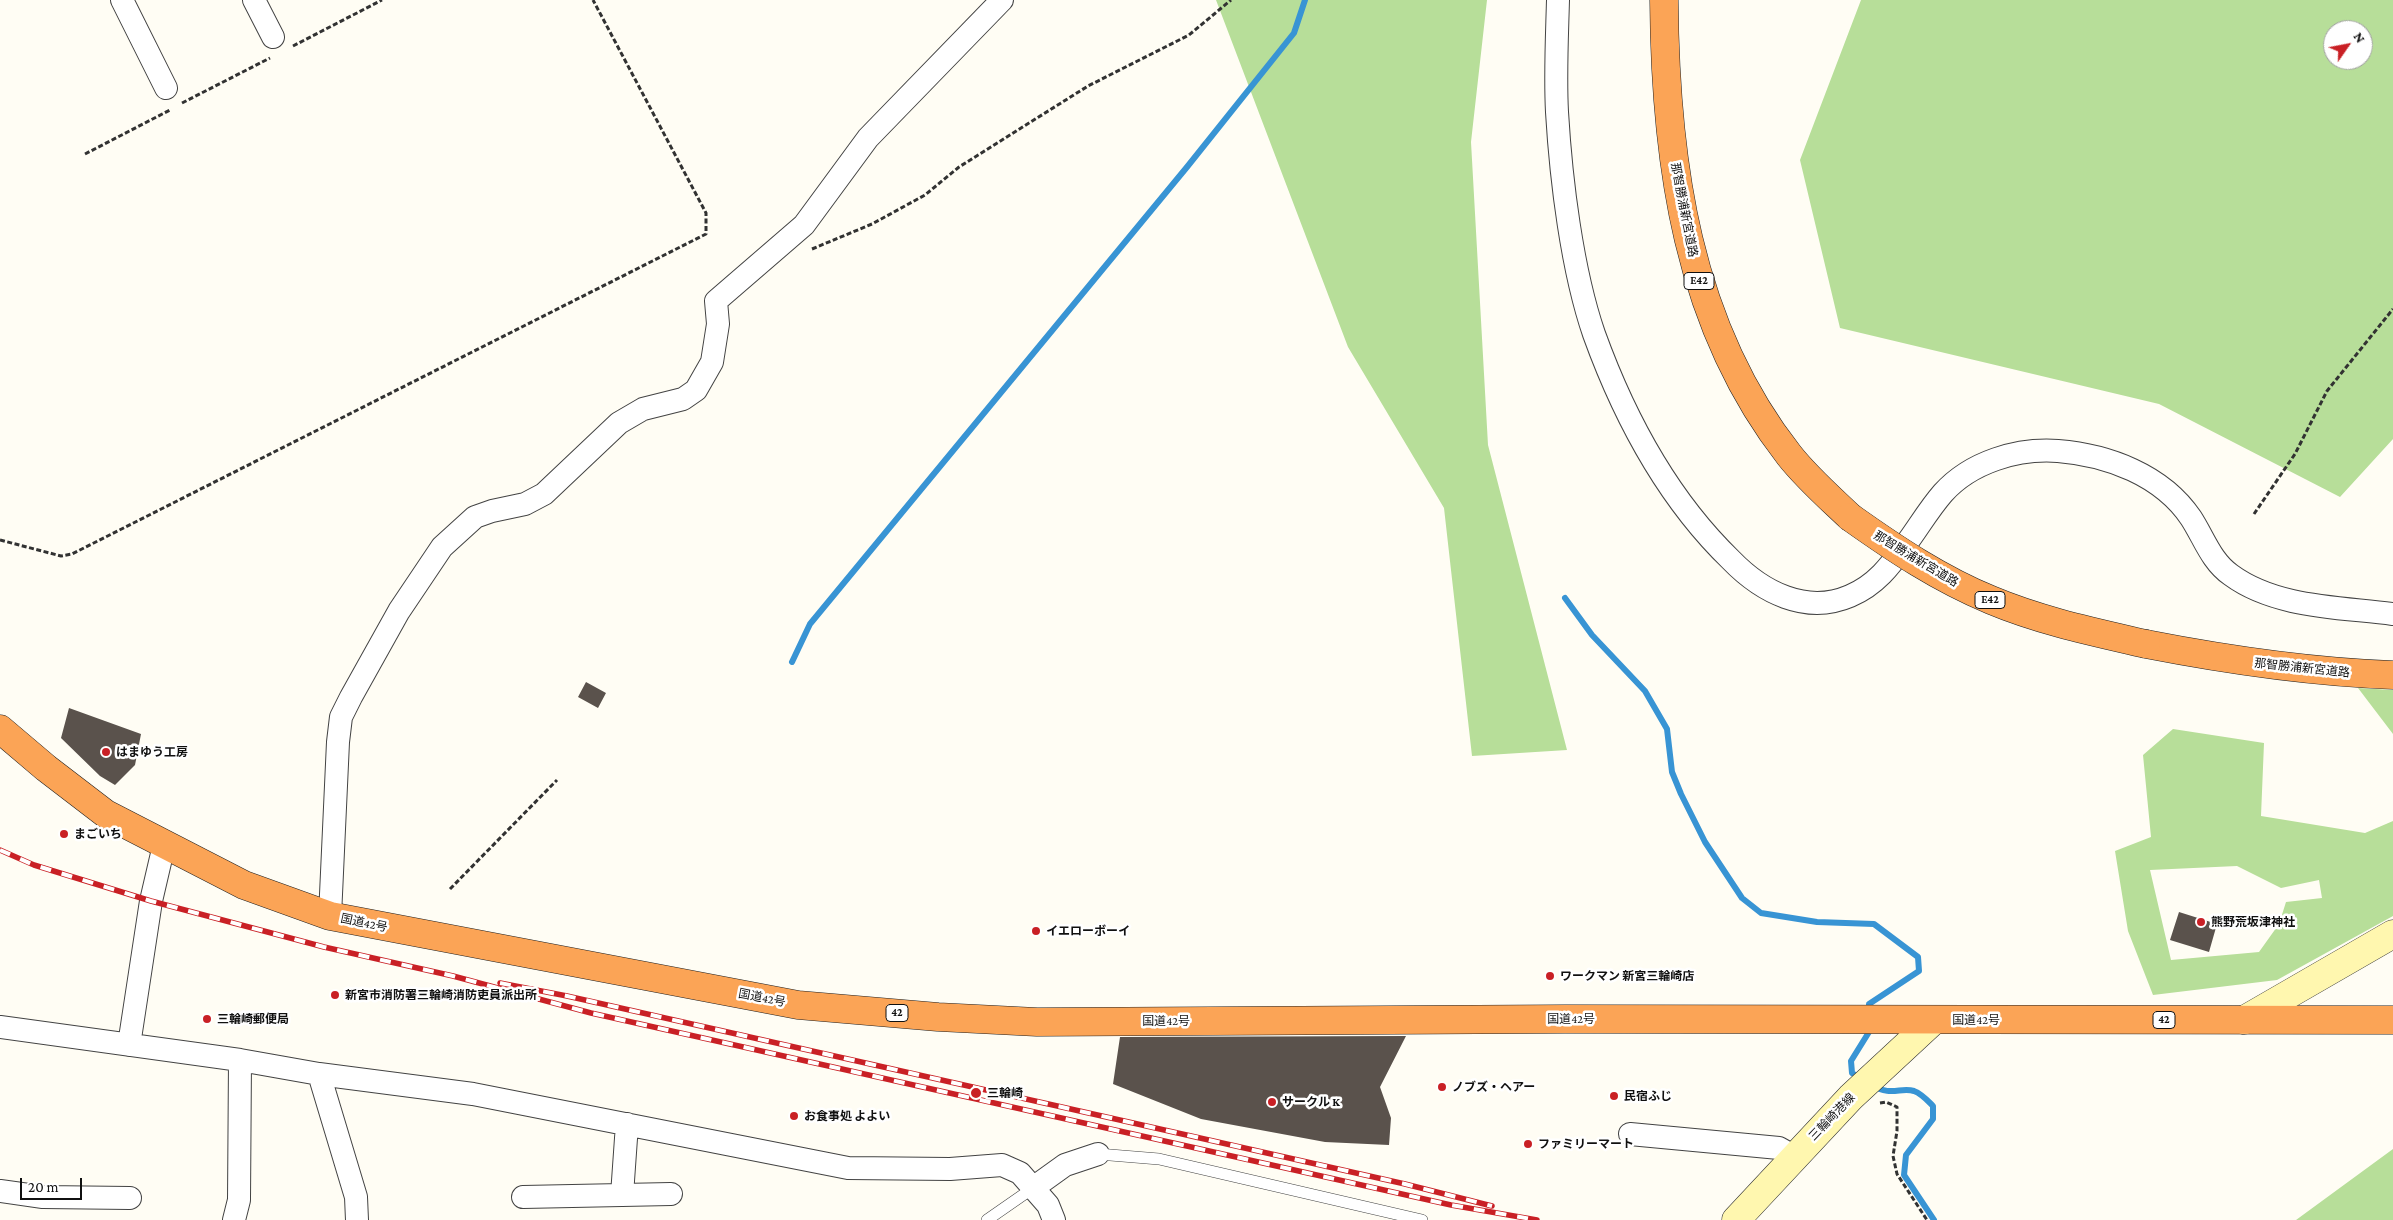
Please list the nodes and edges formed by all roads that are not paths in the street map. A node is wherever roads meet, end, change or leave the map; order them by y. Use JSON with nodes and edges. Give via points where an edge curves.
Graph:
{"nodes":[{"id":1,"x":122,"y":0,"type":"edge"},
{"id":2,"x":254,"y":0,"type":"edge"},
{"id":3,"x":1002,"y":0,"type":"edge"},
{"id":4,"x":1558,"y":0,"type":"edge"},
{"id":5,"x":1664,"y":0,"type":"edge"},
{"id":6,"x":278,"y":47,"type":"road end"},
{"id":7,"x":173,"y":100,"type":"road end"},
{"id":8,"x":2393,"y":614,"type":"edge"},
{"id":9,"x":2393,"y":675,"type":"edge"},
{"id":10,"x":0,"y":729,"type":"edge"},
{"id":11,"x":164,"y":845,"type":"junction"},
{"id":12,"x":330,"y":916,"type":"junction"},
{"id":13,"x":2393,"y":934,"type":"edge"},
{"id":14,"x":1934,"y":1020,"type":"junction"},
{"id":15,"x":2244,"y":1020,"type":"junction"},
{"id":16,"x":2393,"y":1020,"type":"edge"},
{"id":17,"x":0,"y":1026,"type":"edge"},
{"id":18,"x":129,"y":1045,"type":"junction"},
{"id":19,"x":240,"y":1060,"type":"junction"},
{"id":20,"x":319,"y":1074,"type":"junction"},
{"id":21,"x":627,"y":1124,"type":"junction"},
{"id":22,"x":1630,"y":1134,"type":"dead end"},
{"id":23,"x":1098,"y":1154,"type":"joint"},
{"id":24,"x":1795,"y":1157,"type":"junction"},
{"id":25,"x":1034,"y":1188,"type":"junction"},
{"id":26,"x":0,"y":1191,"type":"edge"},
{"id":27,"x":671,"y":1194,"type":"dead end"},
{"id":28,"x":622,"y":1195,"type":"junction"},
{"id":29,"x":523,"y":1197,"type":"dead end"},
{"id":30,"x":130,"y":1198,"type":"dead end"},
{"id":31,"x":234,"y":1220,"type":"edge"},
{"id":32,"x":357,"y":1220,"type":"edge"},
{"id":33,"x":987,"y":1220,"type":"edge"},
{"id":34,"x":1054,"y":1220,"type":"edge"},
{"id":35,"x":1422,"y":1220,"type":"edge"},
{"id":36,"x":1736,"y":1220,"type":"edge"}],
"edges":[{"from":1,"to":7,"type":"street"},
{"from":2,"to":6,"type":"street"},
{"from":3,"to":12,"type":"street","via":[[868,138],[804,225],[716,301],[718,324],[712,362],[696,390],[683,399],[644,409],[620,423],[544,494],[525,504],[475,518],[442,547],[399,611],[341,717]]},
{"from":4,"to":8,"type":"street","via":[[1557,110],[1563,185],[1579,275],[1594,332],[1660,475],[1713,543],[1771,592],[1787,599],[1827,603],[1851,596],[1882,577],[1944,492],[1967,473],[2003,456],[2029,450],[2058,451],[2114,462],[2167,490],[2190,516],[2213,557],[2229,574],[2257,590],[2293,601]]},
{"from":5,"to":9,"type":"highway","name":"那智勝浦新宮道路","number":"E42","bridge":true,"via":[[1676,185],[1687,239],[1715,327],[1738,378],[1761,416],[1790,456],[1850,517],[1938,575],[1992,601],[2069,627],[2215,658],[2337,673]]},
{"from":10,"to":11,"type":"highway","name":"国道42号","number":"42","via":[[106,814]]},
{"from":11,"to":12,"type":"highway","name":"国道42号","number":"42","via":[[244,885]]},
{"from":11,"to":18,"type":"street","via":[[151,901]]},
{"from":12,"to":14,"type":"highway","name":"国道42号","number":"42","via":[[798,1005],[938,1017],[1037,1022]]},
{"from":13,"to":15,"type":"main road"},
{"from":14,"to":15,"type":"highway","name":"国道42号","number":"42"},
{"from":14,"to":24,"type":"main road","name":"三輪崎港線","via":[[1886,1063],[1862,1101]]},
{"from":15,"to":16,"type":"highway","name":"国道42号","number":"42"},
{"from":17,"to":18,"type":"street"},
{"from":18,"to":19,"type":"street"},
{"from":19,"to":20,"type":"street"},
{"from":19,"to":31,"type":"street","via":[[239,1200]]},
{"from":20,"to":21,"type":"street","via":[[474,1094]]},
{"from":20,"to":32,"type":"street","via":[[356,1197]]},
{"from":21,"to":25,"type":"street","via":[[848,1168],[950,1170],[1002,1165],[1020,1174]]},
{"from":21,"to":28,"type":"street"},
{"from":22,"to":24,"type":"street","via":[[1779,1148]]},
{"from":23,"to":25,"type":"street","via":[[1065,1165]]},
{"from":23,"to":35,"type":"lane","via":[[1159,1160]]},
{"from":24,"to":36,"type":"main road","name":"三輪崎港線"},
{"from":25,"to":33,"type":"lane"},
{"from":25,"to":34,"type":"street","via":[[1048,1205]]},
{"from":26,"to":30,"type":"street","via":[[43,1197]]},
{"from":27,"to":28,"type":"street"},
{"from":28,"to":29,"type":"street"}]}
